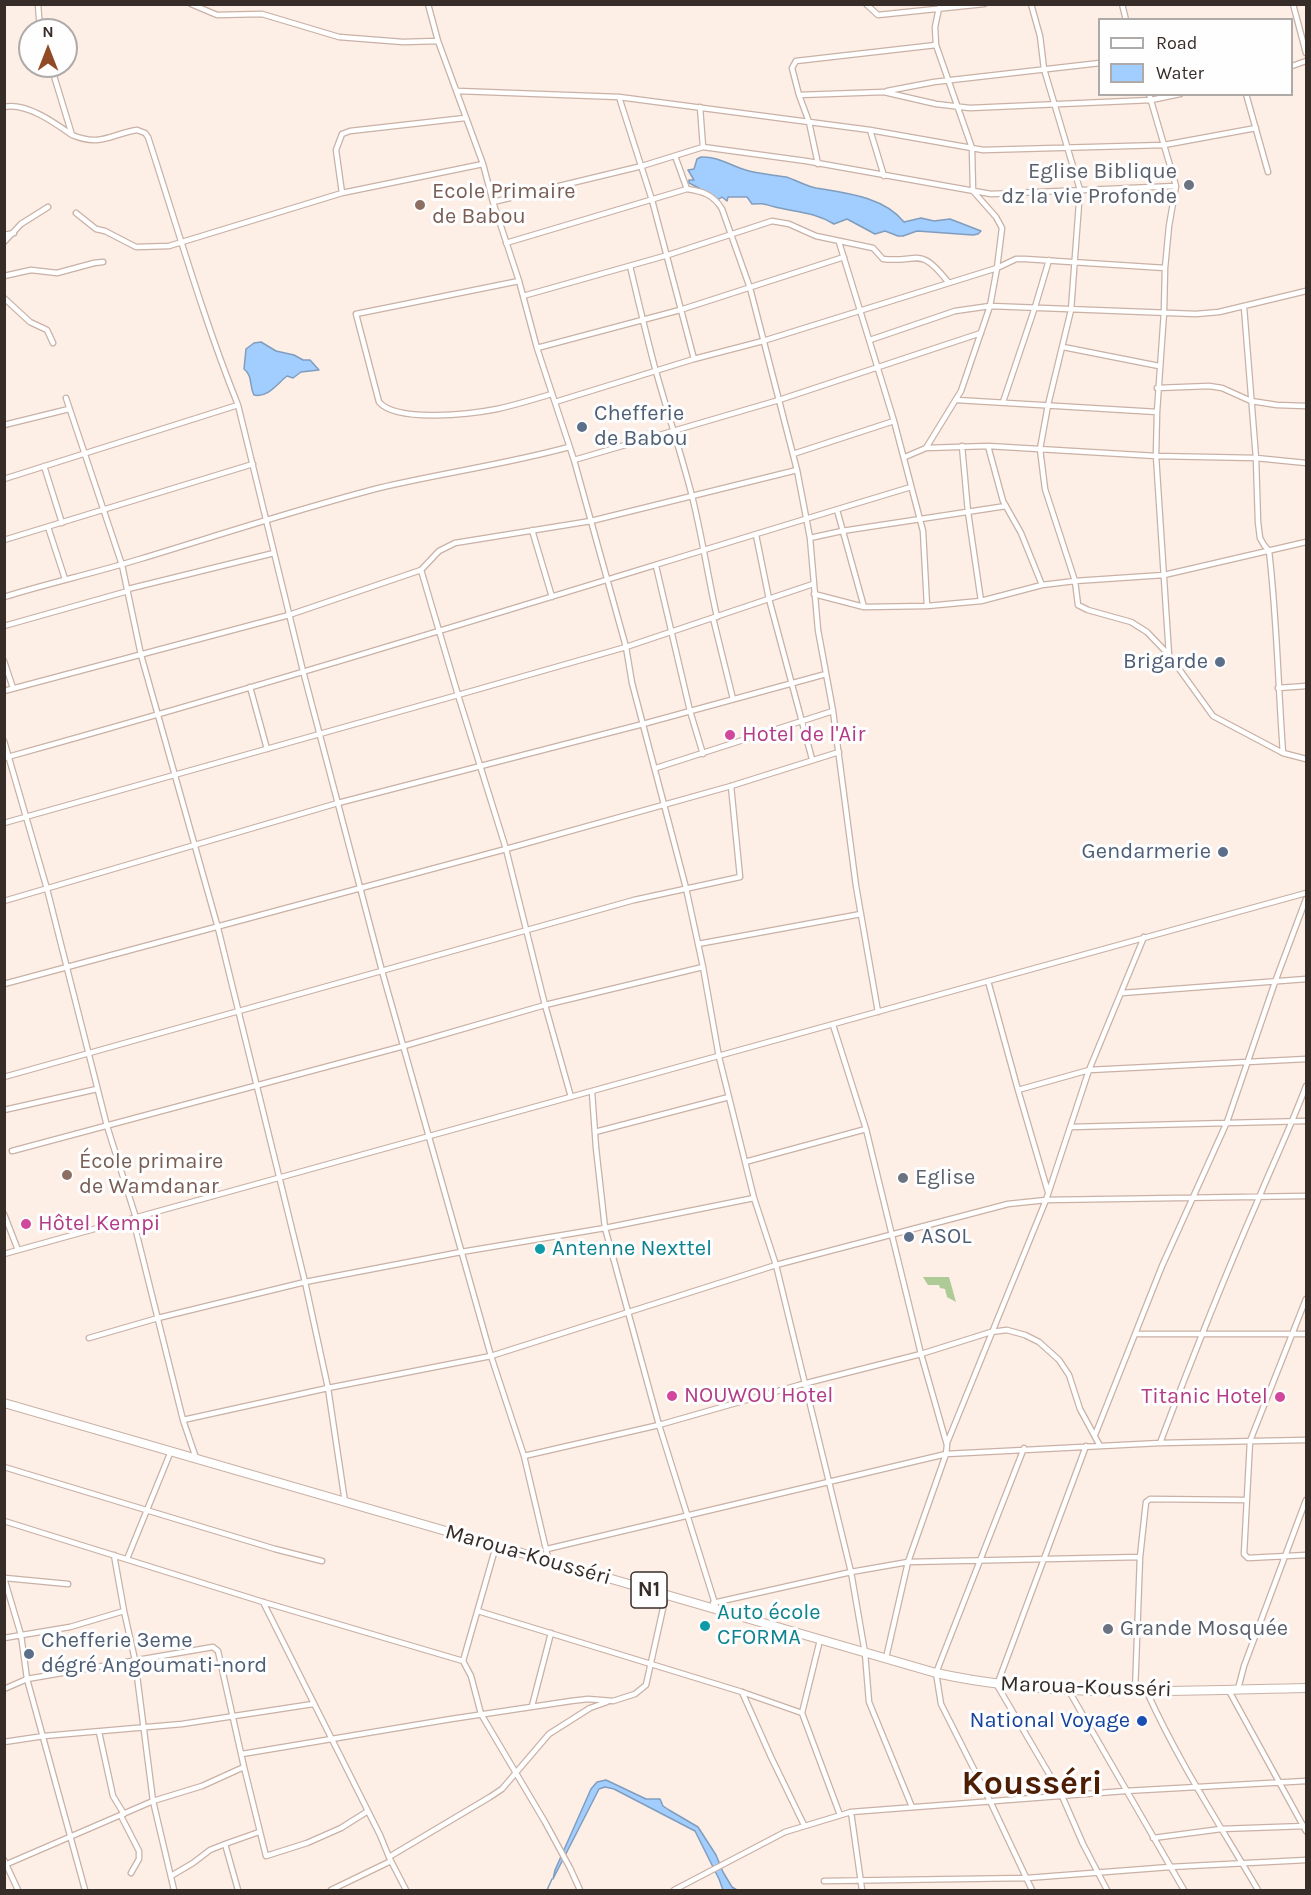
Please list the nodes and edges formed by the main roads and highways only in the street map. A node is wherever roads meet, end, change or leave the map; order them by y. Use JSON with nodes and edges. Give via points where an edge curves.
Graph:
{"nodes":[{"id":1,"x":4,"y":1403,"type":"edge"},
{"id":2,"x":1306,"y":1688,"type":"edge"}],
"edges":[{"from":1,"to":2,"type":"highway","name":"Maroua-Kousséri","number":"N1","via":[[936,1673],[1069,1691]]}]}
